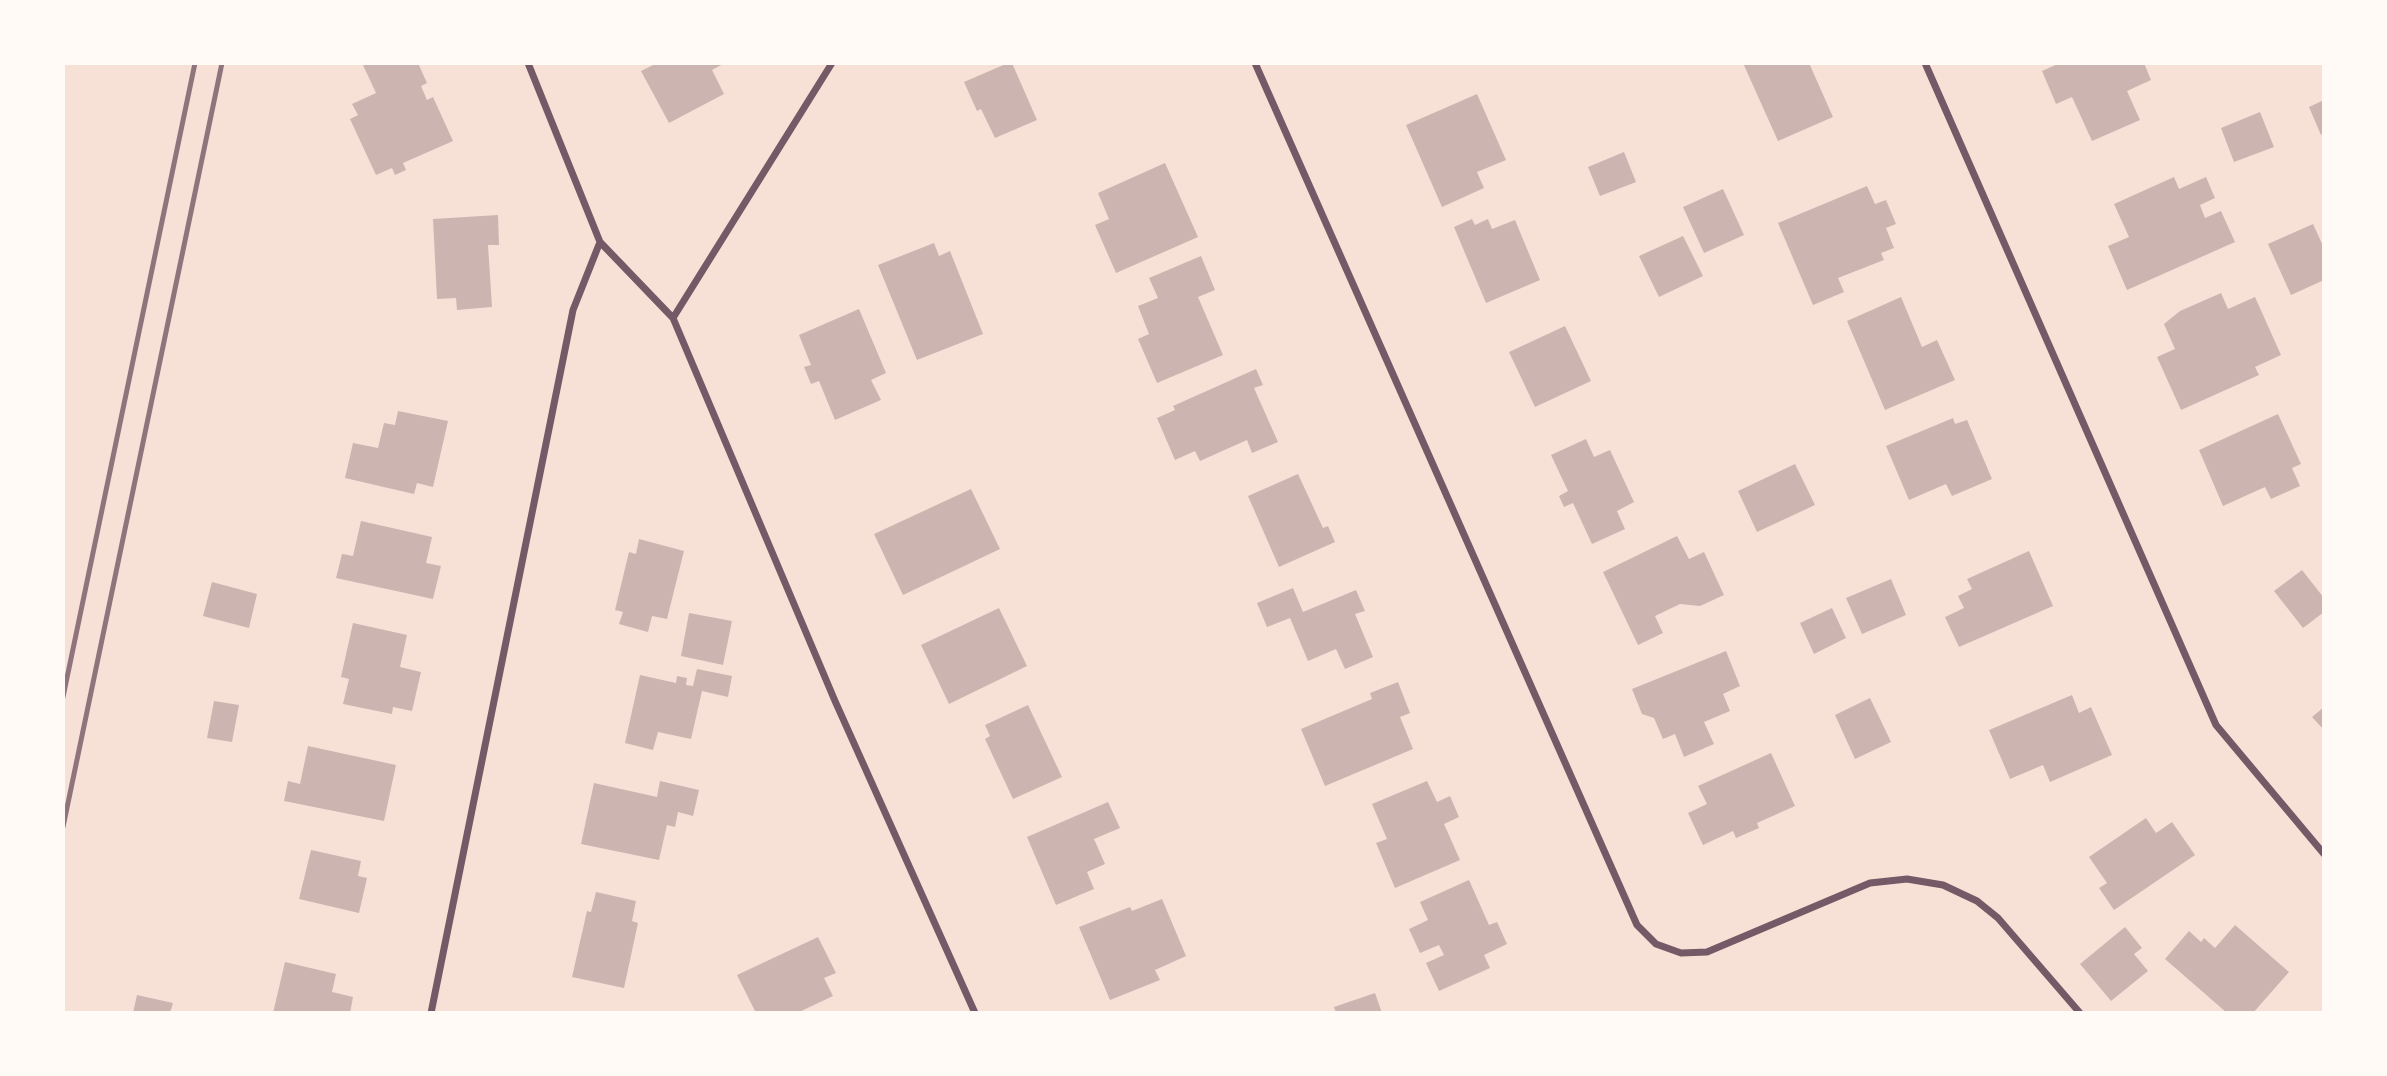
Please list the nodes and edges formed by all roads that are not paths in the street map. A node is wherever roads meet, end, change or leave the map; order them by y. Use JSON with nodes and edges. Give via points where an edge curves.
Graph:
{"nodes":[{"id":1,"x":528,"y":63,"type":"edge"},
{"id":2,"x":832,"y":63,"type":"edge"},
{"id":3,"x":1255,"y":63,"type":"edge"},
{"id":4,"x":1925,"y":63,"type":"edge"},
{"id":5,"x":600,"y":242,"type":"junction"},
{"id":6,"x":673,"y":318,"type":"junction"},
{"id":7,"x":2324,"y":854,"type":"edge"},
{"id":8,"x":431,"y":1013,"type":"edge"},
{"id":9,"x":975,"y":1013,"type":"edge"},
{"id":10,"x":2080,"y":1013,"type":"edge"}],
"edges":[{"from":1,"to":5,"type":"street"},
{"from":2,"to":6,"type":"street"},
{"from":3,"to":10,"type":"street","via":[[1637,925],[1656,944],[1681,953],[1707,952],[1870,883],[1907,879],[1943,885],[1998,918]]},
{"from":4,"to":7,"type":"street","via":[[2216,726]]},
{"from":5,"to":6,"type":"street"},
{"from":5,"to":8,"type":"street","via":[[573,310]]},
{"from":6,"to":9,"type":"street","via":[[835,701]]}]}
